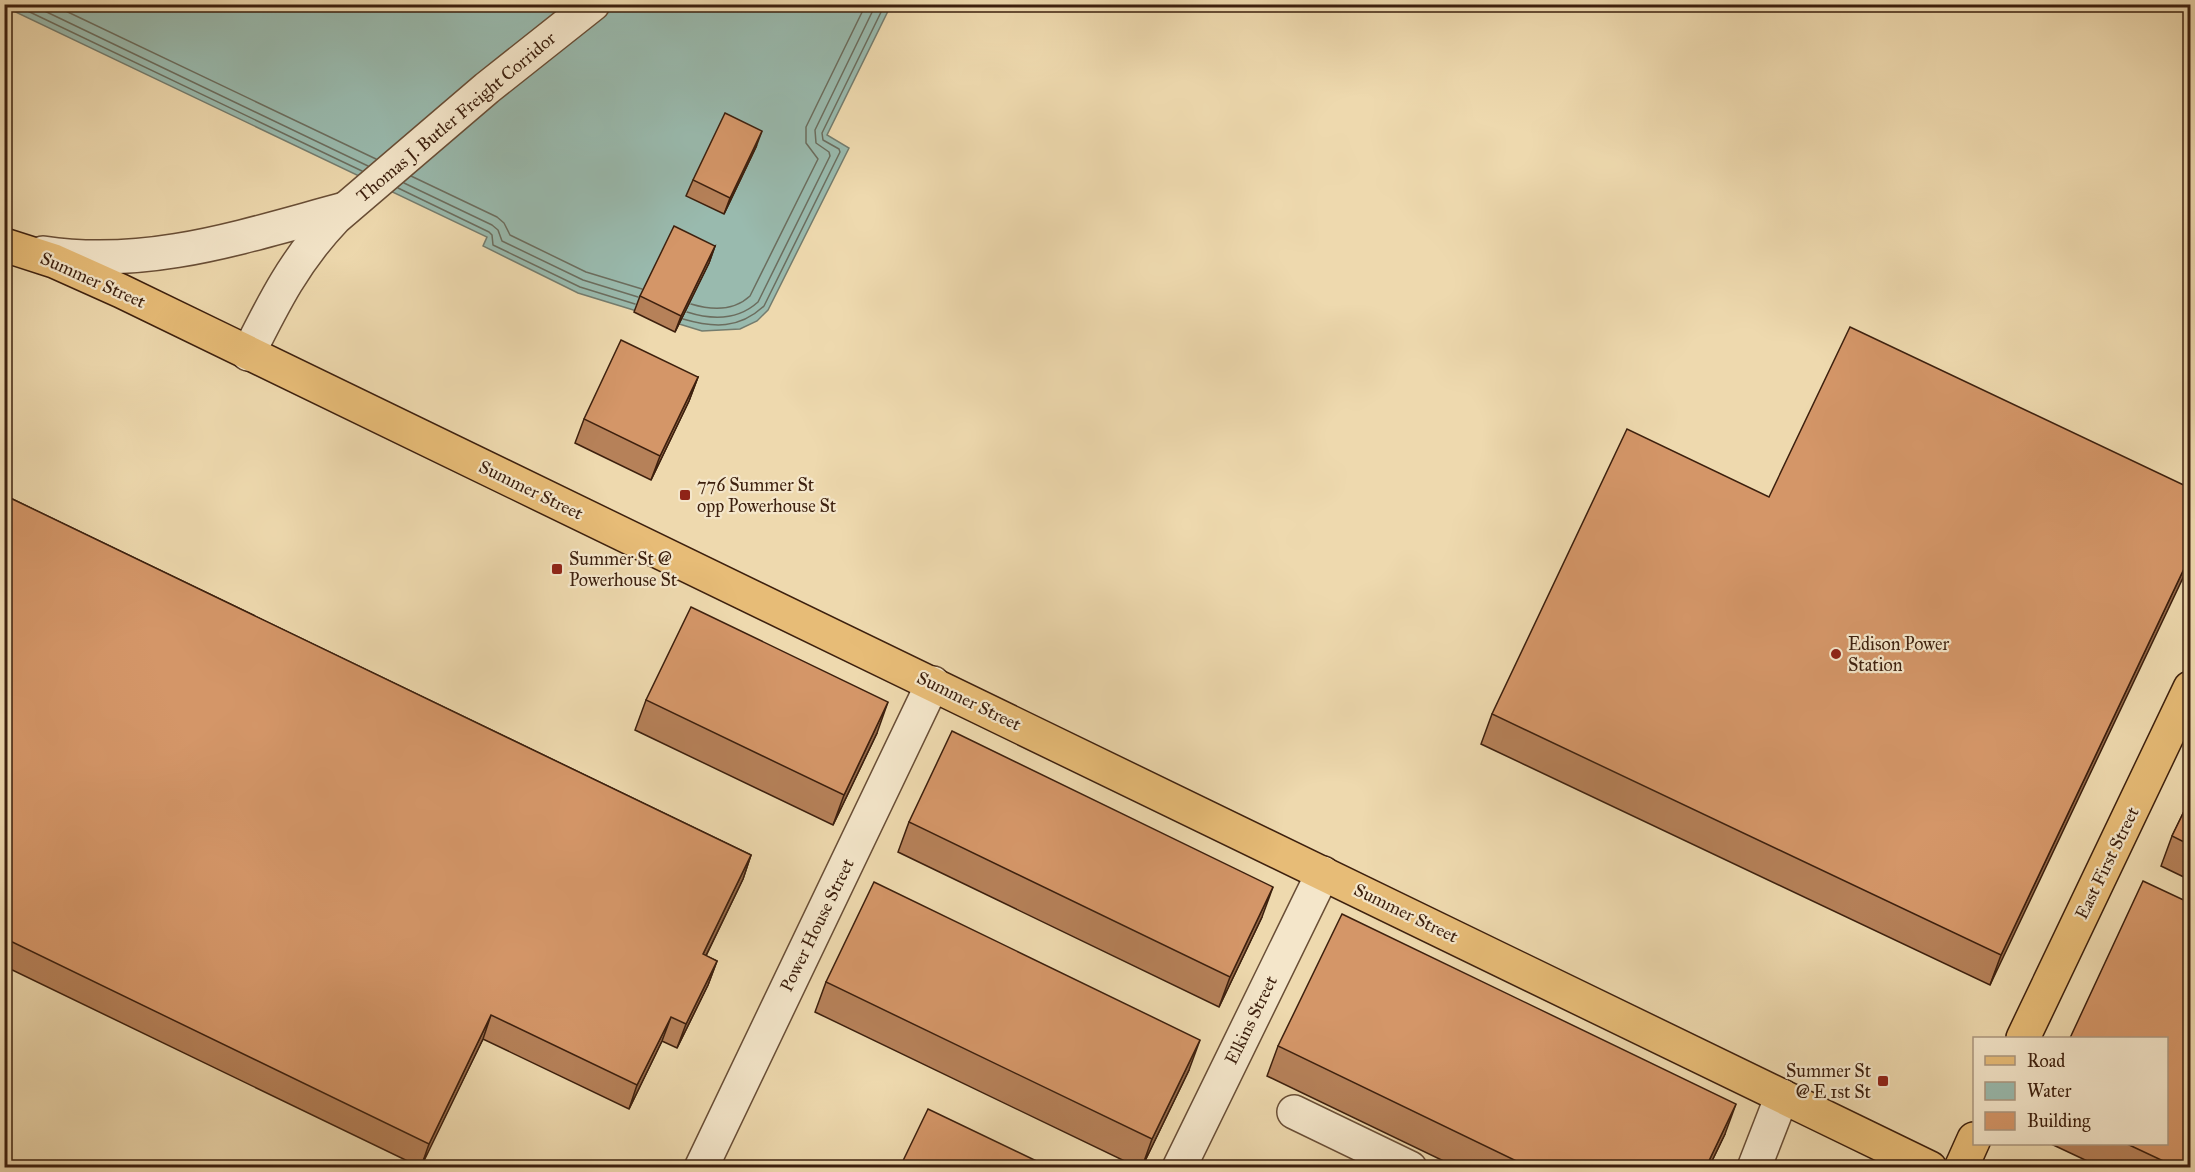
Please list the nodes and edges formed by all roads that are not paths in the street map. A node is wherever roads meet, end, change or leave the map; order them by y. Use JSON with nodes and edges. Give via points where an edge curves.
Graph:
{"nodes":[{"id":1,"x":593,"y":4,"type":"edge"},
{"id":2,"x":346,"y":208,"type":"junction"},
{"id":3,"x":11,"y":247,"type":"edge"},
{"id":4,"x":248,"y":354,"type":"junction"},
{"id":5,"x":933,"y":683,"type":"junction"},
{"id":6,"x":2190,"y":688,"type":"edge"},
{"id":7,"x":1323,"y":873,"type":"junction"},
{"id":8,"x":2023,"y":1037,"type":"edge"},
{"id":9,"x":1782,"y":1096,"type":"junction"},
{"id":10,"x":1294,"y":1112,"type":"dead end"},
{"id":11,"x":1973,"y":1141,"type":"edge"},
{"id":12,"x":701,"y":1167,"type":"edge"},
{"id":13,"x":1179,"y":1167,"type":"edge"},
{"id":14,"x":1410,"y":1167,"type":"edge"},
{"id":15,"x":1754,"y":1167,"type":"edge"},
{"id":16,"x":1930,"y":1167,"type":"edge"},
{"id":17,"x":1961,"y":1167,"type":"edge"}],
"edges":[{"from":1,"to":2,"type":"street","name":"Thomas J. Butler Freight Corridor"},
{"from":2,"to":3,"type":"street","name":"Thomas J. Butler Freight Corridor","via":[[158,255],[101,259]]},
{"from":2,"to":4,"type":"street","name":"Thomas J. Butler Freight Corridor","via":[[291,272]]},
{"from":3,"to":4,"type":"main road","name":"Summer Street","via":[[95,279]]},
{"from":4,"to":5,"type":"main road","name":"Summer Street"},
{"from":5,"to":7,"type":"main road","name":"Summer Street"},
{"from":5,"to":12,"type":"street","name":"Power House Street"},
{"from":6,"to":8,"type":"main road","name":"East First Street"},
{"from":7,"to":9,"type":"main road","name":"Summer Street"},
{"from":7,"to":13,"type":"street","name":"Elkins Street"},
{"from":9,"to":15,"type":"street"},
{"from":9,"to":16,"type":"main road","name":"Summer Street"},
{"from":10,"to":14,"type":"street"},
{"from":11,"to":17,"type":"main road"}]}
